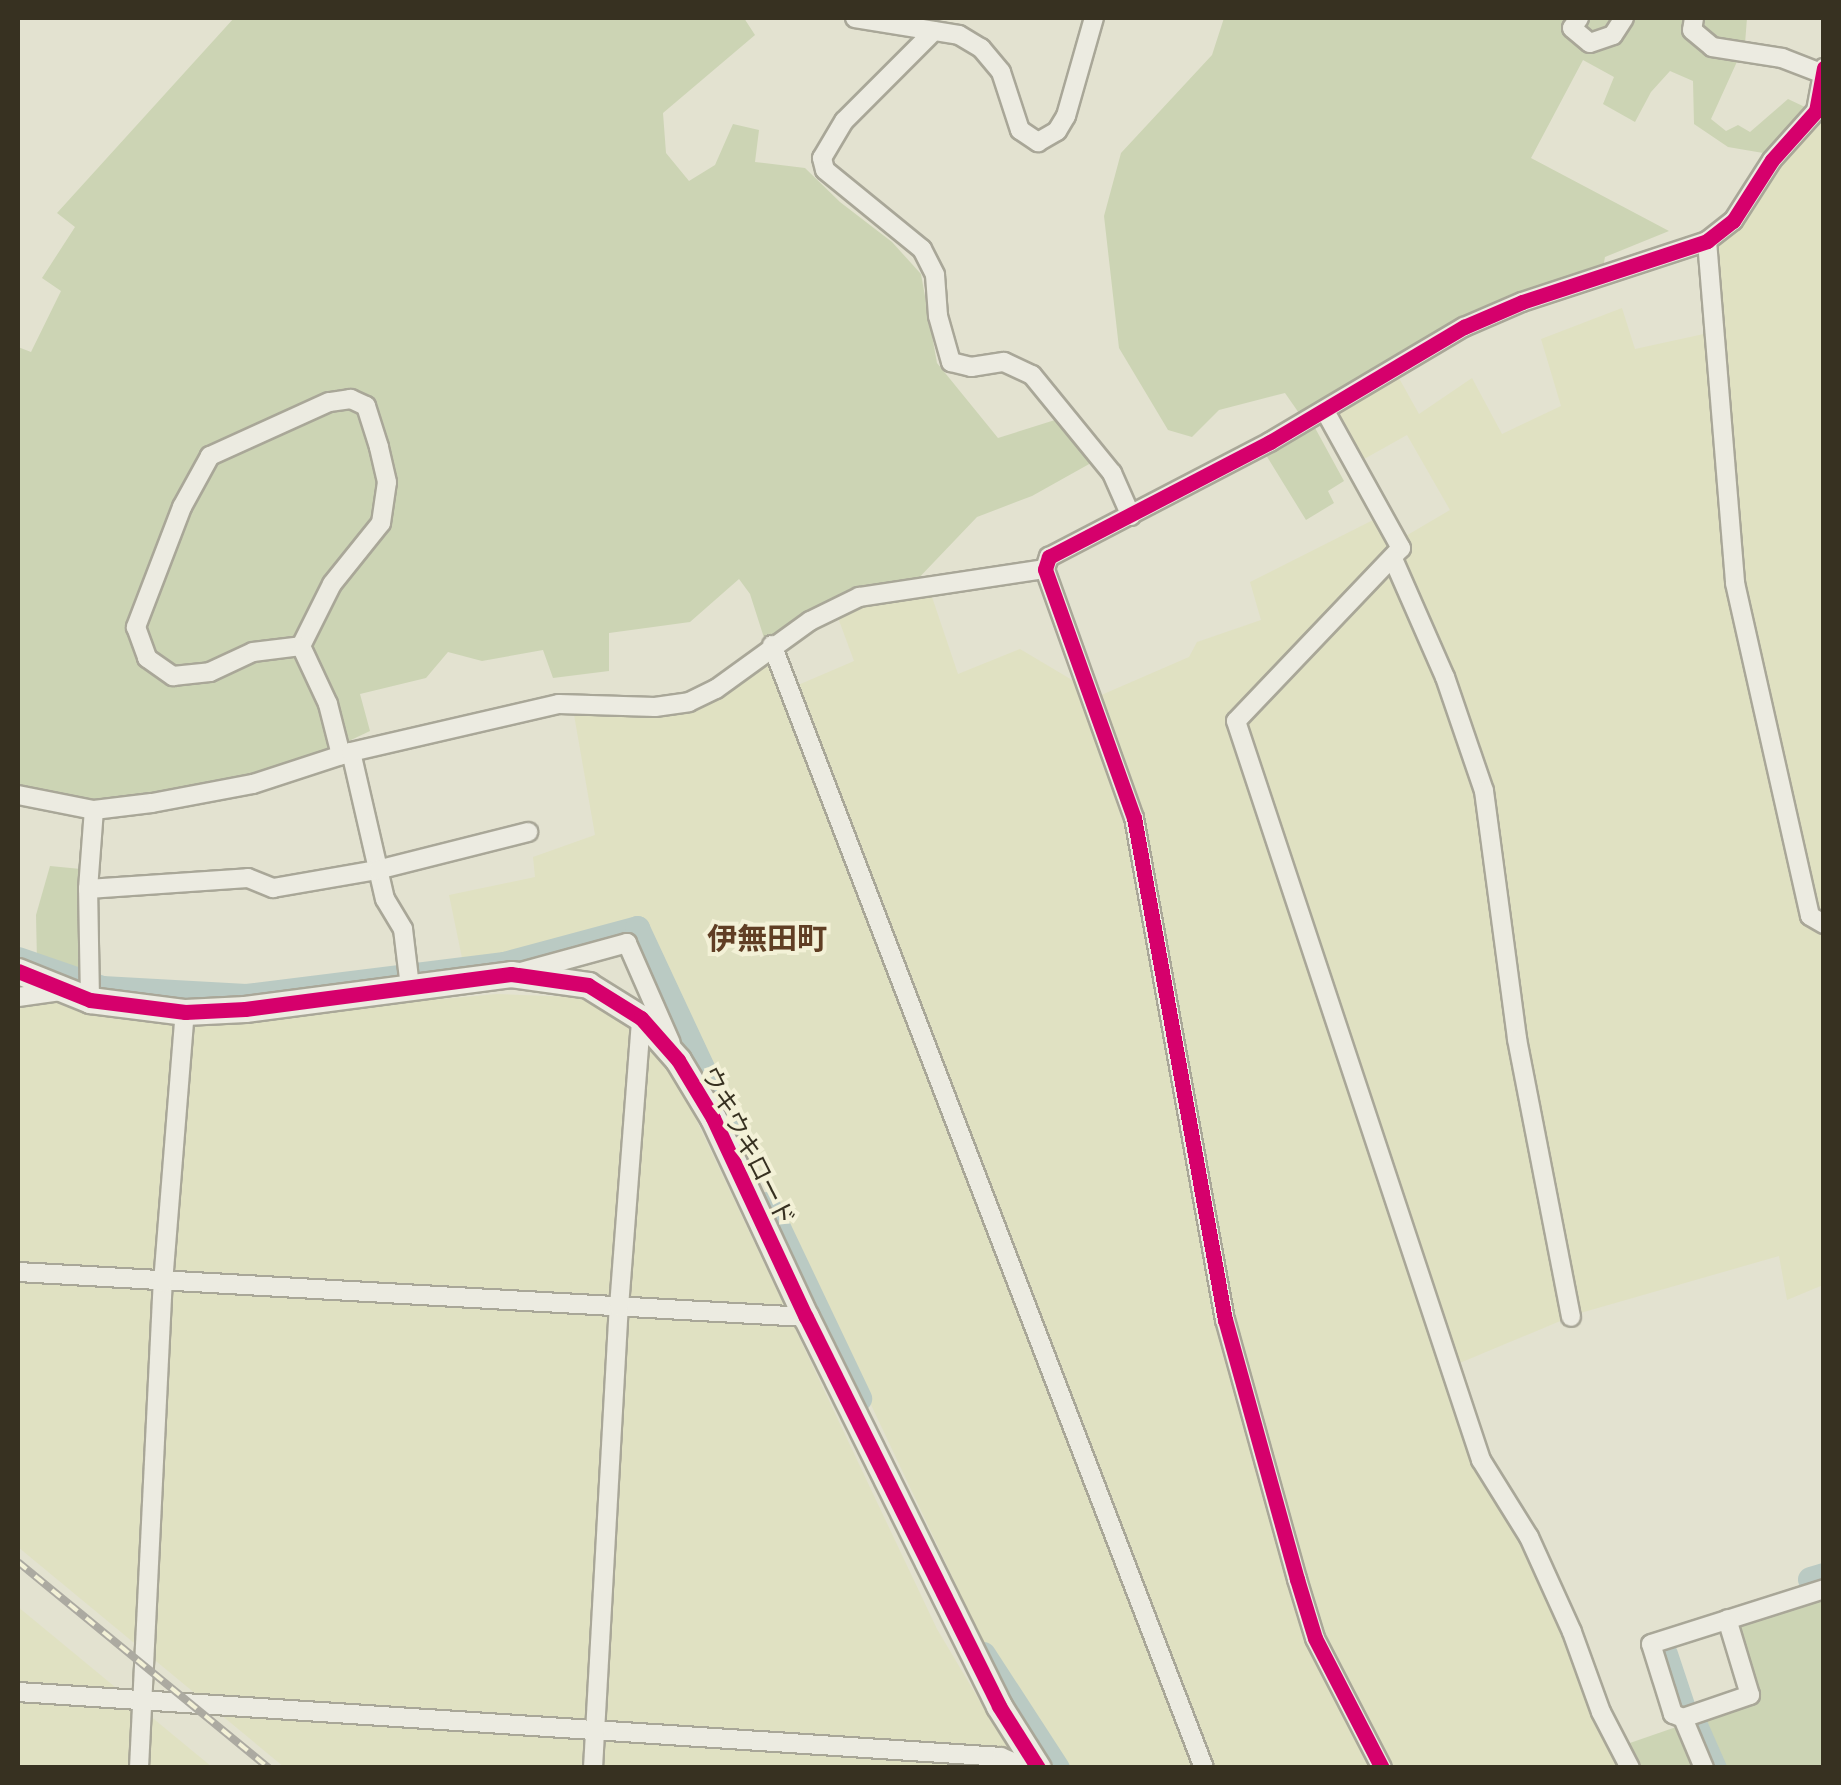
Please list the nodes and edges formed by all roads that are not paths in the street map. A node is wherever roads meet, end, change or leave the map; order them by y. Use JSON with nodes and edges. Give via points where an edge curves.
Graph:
{"nodes":[{"id":1,"x":855,"y":18,"type":"edge"},
{"id":2,"x":1094,"y":18,"type":"edge"},
{"id":3,"x":1579,"y":18,"type":"edge"},
{"id":4,"x":1624,"y":18,"type":"edge"},
{"id":5,"x":1694,"y":18,"type":"edge"},
{"id":6,"x":934,"y":31,"type":"junction"},
{"id":7,"x":1823,"y":71,"type":"edge"},
{"id":8,"x":1708,"y":241,"type":"junction"},
{"id":9,"x":1325,"y":411,"type":"junction"},
{"id":10,"x":1131,"y":516,"type":"junction"},
{"id":11,"x":1394,"y":561,"type":"junction"},
{"id":12,"x":1044,"y":569,"type":"junction"},
{"id":13,"x":301,"y":646,"type":"junction"},
{"id":14,"x":772,"y":646,"type":"junction"},
{"id":15,"x":346,"y":753,"type":"junction"},
{"id":16,"x":18,"y":795,"type":"edge"},
{"id":17,"x":94,"y":810,"type":"junction"},
{"id":18,"x":528,"y":832,"type":"dead end"},
{"id":19,"x":377,"y":870,"type":"junction"},
{"id":20,"x":88,"y":889,"type":"junction"},
{"id":21,"x":1824,"y":924,"type":"edge"},
{"id":22,"x":18,"y":972,"type":"edge"},
{"id":23,"x":511,"y":974,"type":"junction"},
{"id":24,"x":410,"y":986,"type":"junction"},
{"id":25,"x":61,"y":991,"type":"junction"},
{"id":26,"x":18,"y":997,"type":"edge"},
{"id":27,"x":90,"y":1000,"type":"junction"},
{"id":28,"x":184,"y":1012,"type":"junction"},
{"id":29,"x":641,"y":1018,"type":"junction"},
{"id":30,"x":678,"y":1060,"type":"junction"},
{"id":31,"x":18,"y":1272,"type":"edge"},
{"id":32,"x":163,"y":1283,"type":"junction"},
{"id":33,"x":619,"y":1307,"type":"junction"},
{"id":34,"x":1570,"y":1316,"type":"dead end"},
{"id":35,"x":806,"y":1317,"type":"junction"},
{"id":36,"x":1824,"y":1589,"type":"edge"},
{"id":37,"x":1728,"y":1620,"type":"junction"},
{"id":38,"x":18,"y":1692,"type":"edge"},
{"id":39,"x":142,"y":1699,"type":"junction"},
{"id":40,"x":1683,"y":1718,"type":"junction"},
{"id":41,"x":596,"y":1728,"type":"junction"},
{"id":42,"x":139,"y":1768,"type":"edge"},
{"id":43,"x":593,"y":1768,"type":"edge"},
{"id":44,"x":1027,"y":1768,"type":"edge"},
{"id":45,"x":1038,"y":1768,"type":"edge"},
{"id":46,"x":1204,"y":1768,"type":"edge"},
{"id":47,"x":1382,"y":1768,"type":"edge"},
{"id":48,"x":1630,"y":1768,"type":"edge"},
{"id":49,"x":1704,"y":1768,"type":"edge"}],
"edges":[{"from":1,"to":6,"type":"street"},
{"from":2,"to":6,"type":"street","via":[[1066,116],[1038,142],[1020,130],[1001,72],[981,48]]},
{"from":3,"to":4,"type":"street","via":[[1572,28],[1590,42],[1614,35]]},
{"from":5,"to":7,"type":"street","via":[[1692,30],[1712,47]]},
{"from":6,"to":10,"type":"street","via":[[844,121],[822,158],[825,170],[922,248],[935,275],[951,362],[1004,362],[1032,375],[1112,474]]},
{"from":7,"to":8,"type":"street","via":[[1816,111],[1772,160],[1733,221]]},
{"from":8,"to":9,"type":"street","via":[[1464,327]]},
{"from":8,"to":21,"type":"street","via":[[1735,583],[1810,916]]},
{"from":9,"to":10,"type":"street"},
{"from":9,"to":11,"type":"street","via":[[1401,548]]},
{"from":10,"to":12,"type":"street","via":[[1050,557]]},
{"from":11,"to":34,"type":"street","via":[[1484,792],[1517,1039]]},
{"from":11,"to":48,"type":"street","via":[[1308,640],[1236,721],[1481,1460],[1529,1537]]},
{"from":12,"to":14,"type":"street","via":[[859,597]]},
{"from":12,"to":47,"type":"street","via":[[1134,818],[1225,1320],[1296,1579],[1314,1638]]},
{"from":13,"to":13,"type":"street","via":[[253,652],[210,672],[173,676],[146,658],[136,627],[182,507],[210,456],[328,402],[350,399],[366,406],[379,447],[387,482],[382,524],[332,584]]},
{"from":13,"to":15,"type":"street"},
{"from":14,"to":15,"type":"street","via":[[689,702],[654,708],[559,704]]},
{"from":14,"to":46,"type":"street"},
{"from":15,"to":17,"type":"street","via":[[253,784]]},
{"from":15,"to":19,"type":"street"},
{"from":16,"to":17,"type":"street"},
{"from":17,"to":20,"type":"street"},
{"from":18,"to":19,"type":"street"},
{"from":19,"to":20,"type":"street","via":[[273,888],[248,878]]},
{"from":19,"to":24,"type":"street","via":[[403,929]]},
{"from":20,"to":27,"type":"street"},
{"from":22,"to":25,"type":"street","name":"ウキウキロード"},
{"from":23,"to":24,"type":"street","name":"ウキウキロード"},
{"from":23,"to":29,"type":"street","name":"ウキウキロード","via":[[588,985]]},
{"from":23,"to":30,"type":"street","via":[[626,943]]},
{"from":24,"to":28,"type":"street","name":"ウキウキロード"},
{"from":25,"to":26,"type":"street"},
{"from":25,"to":27,"type":"street","name":"ウキウキロード"},
{"from":27,"to":28,"type":"street","name":"ウキウキロード"},
{"from":28,"to":32,"type":"street"},
{"from":29,"to":30,"type":"street","name":"ウキウキロード"},
{"from":29,"to":33,"type":"street"},
{"from":30,"to":35,"type":"street","name":"ウキウキロード","via":[[714,1118]]},
{"from":31,"to":32,"type":"street"},
{"from":32,"to":33,"type":"street"},
{"from":32,"to":39,"type":"street"},
{"from":33,"to":35,"type":"street"},
{"from":33,"to":41,"type":"street"},
{"from":35,"to":45,"type":"street","name":"ウキウキロード","via":[[999,1706]]},
{"from":36,"to":37,"type":"street"},
{"from":37,"to":40,"type":"street","via":[[1750,1695]]},
{"from":37,"to":40,"type":"street","via":[[1651,1644],[1673,1714]]},
{"from":38,"to":39,"type":"street"},
{"from":39,"to":41,"type":"street"},
{"from":39,"to":42,"type":"street"},
{"from":40,"to":49,"type":"street"},
{"from":41,"to":43,"type":"street"},
{"from":41,"to":44,"type":"street","via":[[1001,1757]]}]}
